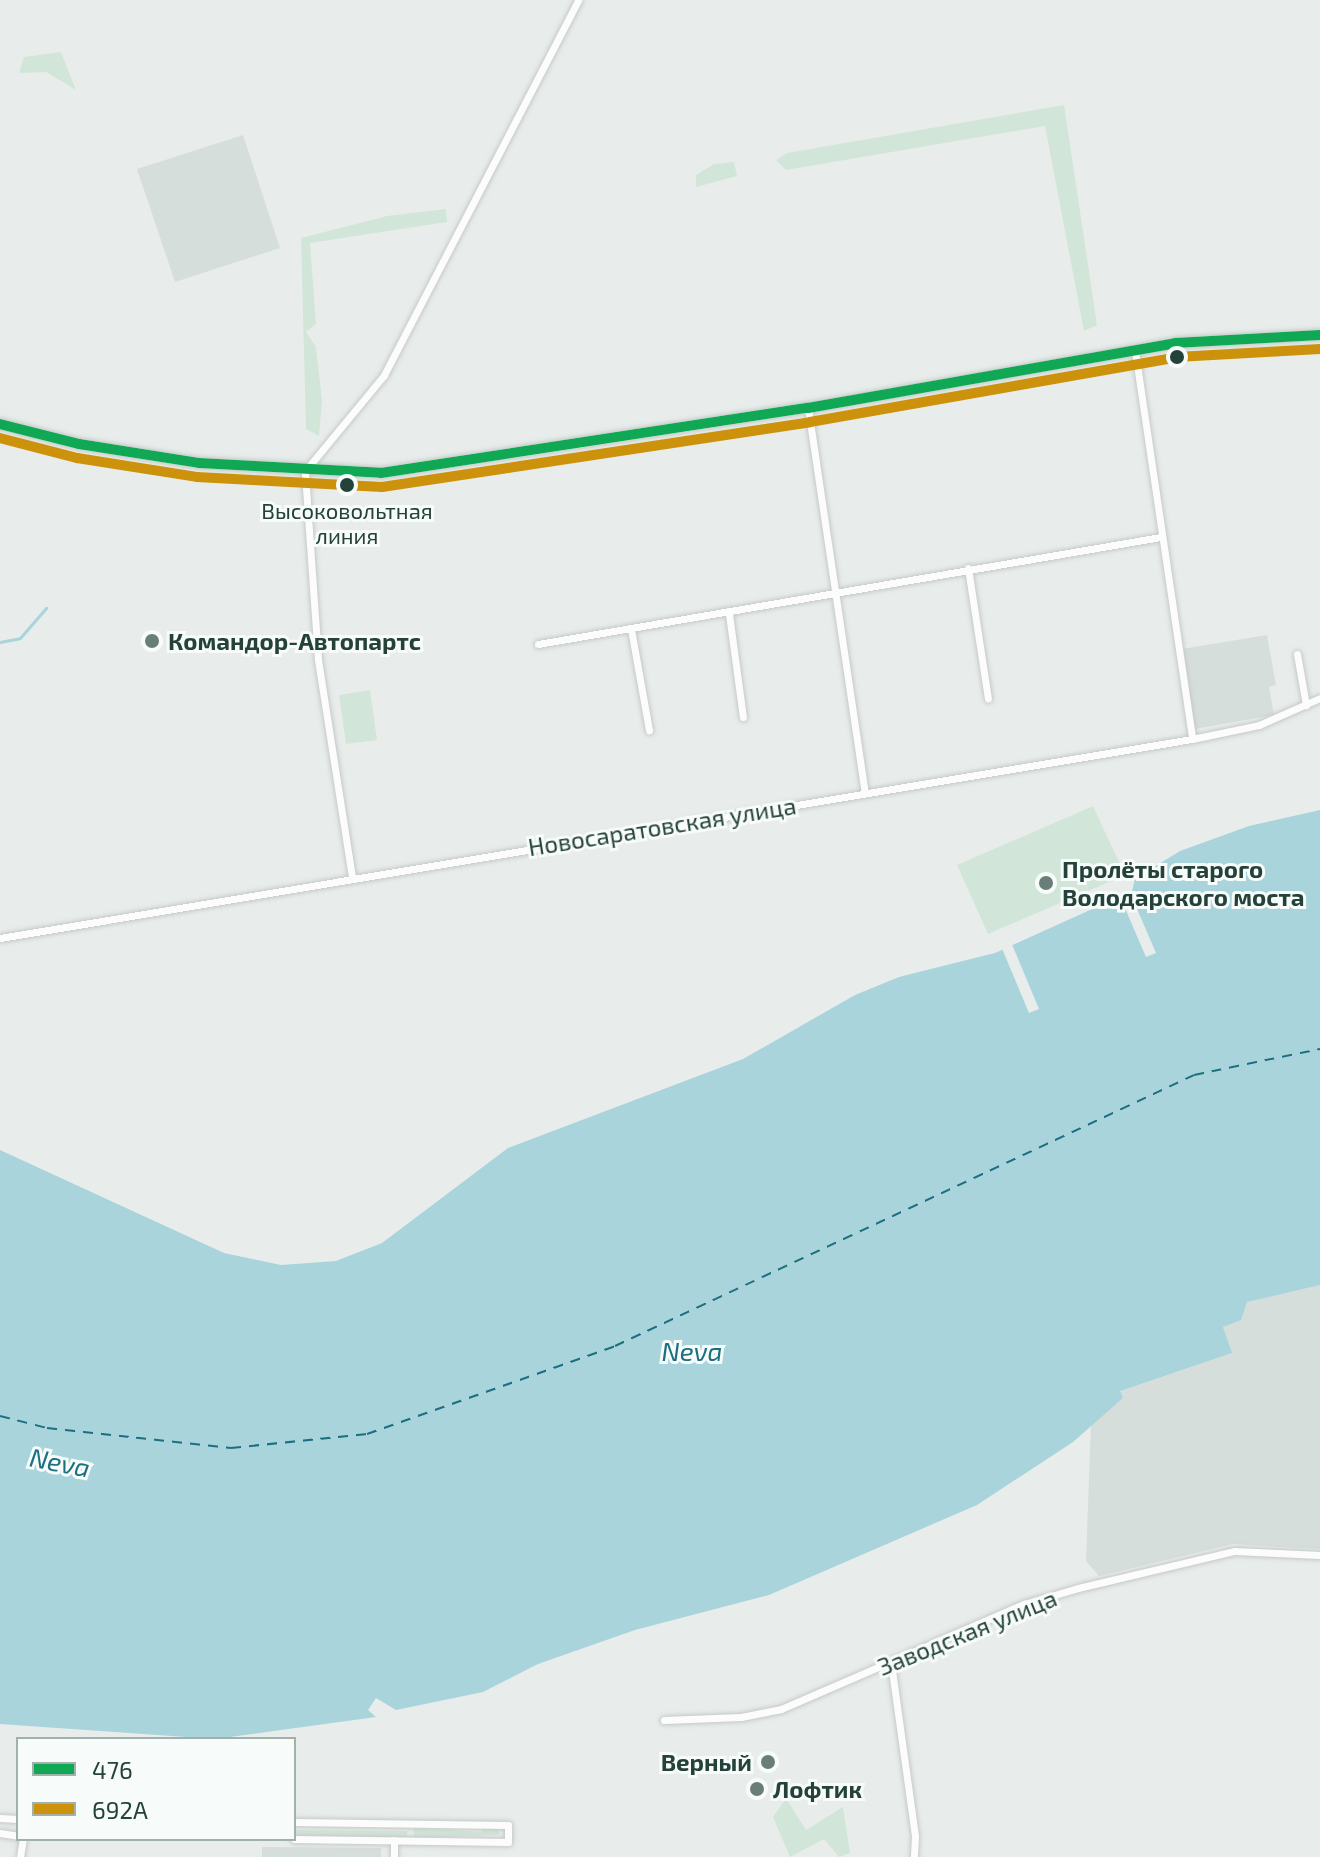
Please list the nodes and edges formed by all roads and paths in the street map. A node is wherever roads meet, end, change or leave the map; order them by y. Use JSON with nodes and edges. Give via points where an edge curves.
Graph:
{"nodes":[{"id":1,"x":578,"y":0,"type":"edge"},
{"id":2,"x":1320,"y":335,"type":"edge"},
{"id":3,"x":1135,"y":351,"type":"junction"},
{"id":4,"x":808,"y":408,"type":"junction"},
{"id":5,"x":0,"y":424,"type":"edge"},
{"id":6,"x":305,"y":471,"type":"junction"},
{"id":7,"x":1161,"y":537,"type":"junction"},
{"id":8,"x":968,"y":568,"type":"junction"},
{"id":9,"x":835,"y":592,"type":"junction"},
{"id":10,"x":729,"y":614,"type":"junction"},
{"id":11,"x":631,"y":629,"type":"junction"},
{"id":12,"x":538,"y":644,"type":"dead end"},
{"id":13,"x":1297,"y":654,"type":"dead end"},
{"id":14,"x":988,"y":698,"type":"dead end"},
{"id":15,"x":1320,"y":698,"type":"edge"},
{"id":16,"x":1306,"y":705,"type":"junction"},
{"id":17,"x":743,"y":717,"type":"dead end"},
{"id":18,"x":649,"y":730,"type":"dead end"},
{"id":19,"x":1192,"y":739,"type":"junction"},
{"id":20,"x":865,"y":792,"type":"junction"},
{"id":21,"x":352,"y":877,"type":"junction"},
{"id":22,"x":0,"y":938,"type":"edge"},
{"id":23,"x":1320,"y":1555,"type":"edge"},
{"id":24,"x":891,"y":1663,"type":"junction"},
{"id":25,"x":664,"y":1720,"type":"dead end"},
{"id":26,"x":296,"y":1822,"type":"edge"},
{"id":27,"x":296,"y":1839,"type":"edge"},
{"id":28,"x":394,"y":1840,"type":"junction"},
{"id":29,"x":394,"y":1857,"type":"edge"},
{"id":30,"x":914,"y":1857,"type":"edge"}],
"edges":[{"from":1,"to":6,"type":"street","via":[[384,375]]},
{"from":2,"to":3,"type":"main road","via":[[1279,334]]},
{"from":3,"to":4,"type":"main road"},
{"from":3,"to":7,"type":"street"},
{"from":4,"to":6,"type":"main road","via":[[419,469],[355,475]]},
{"from":4,"to":9,"type":"street"},
{"from":5,"to":6,"type":"main road","via":[[128,453]]},
{"from":6,"to":21,"type":"street","via":[[318,659]]},
{"from":7,"to":8,"type":"street"},
{"from":7,"to":19,"type":"street"},
{"from":8,"to":9,"type":"street"},
{"from":8,"to":14,"type":"street"},
{"from":9,"to":10,"type":"street"},
{"from":9,"to":20,"type":"street"},
{"from":10,"to":11,"type":"street"},
{"from":10,"to":17,"type":"street"},
{"from":11,"to":12,"type":"street"},
{"from":11,"to":18,"type":"street"},
{"from":13,"to":16,"type":"street"},
{"from":15,"to":16,"type":"street","name":"Новосаратовская улица"},
{"from":16,"to":19,"type":"street","name":"Новосаратовская улица","via":[[1259,725]]},
{"from":19,"to":20,"type":"street","name":"Новосаратовская улица"},
{"from":20,"to":21,"type":"street","name":"Новосаратовская улица"},
{"from":21,"to":22,"type":"street","name":"Новосаратовская улица"},
{"from":23,"to":24,"type":"street","name":"Заводская улица","via":[[1235,1551],[1078,1588],[1024,1604]]},
{"from":24,"to":25,"type":"street","name":"Заводская улица","via":[[781,1709],[741,1717]]},
{"from":24,"to":30,"type":"street"},
{"from":26,"to":28,"type":"street","via":[[508,1825],[508,1842]]},
{"from":27,"to":28,"type":"street"},
{"from":28,"to":29,"type":"street"}]}
